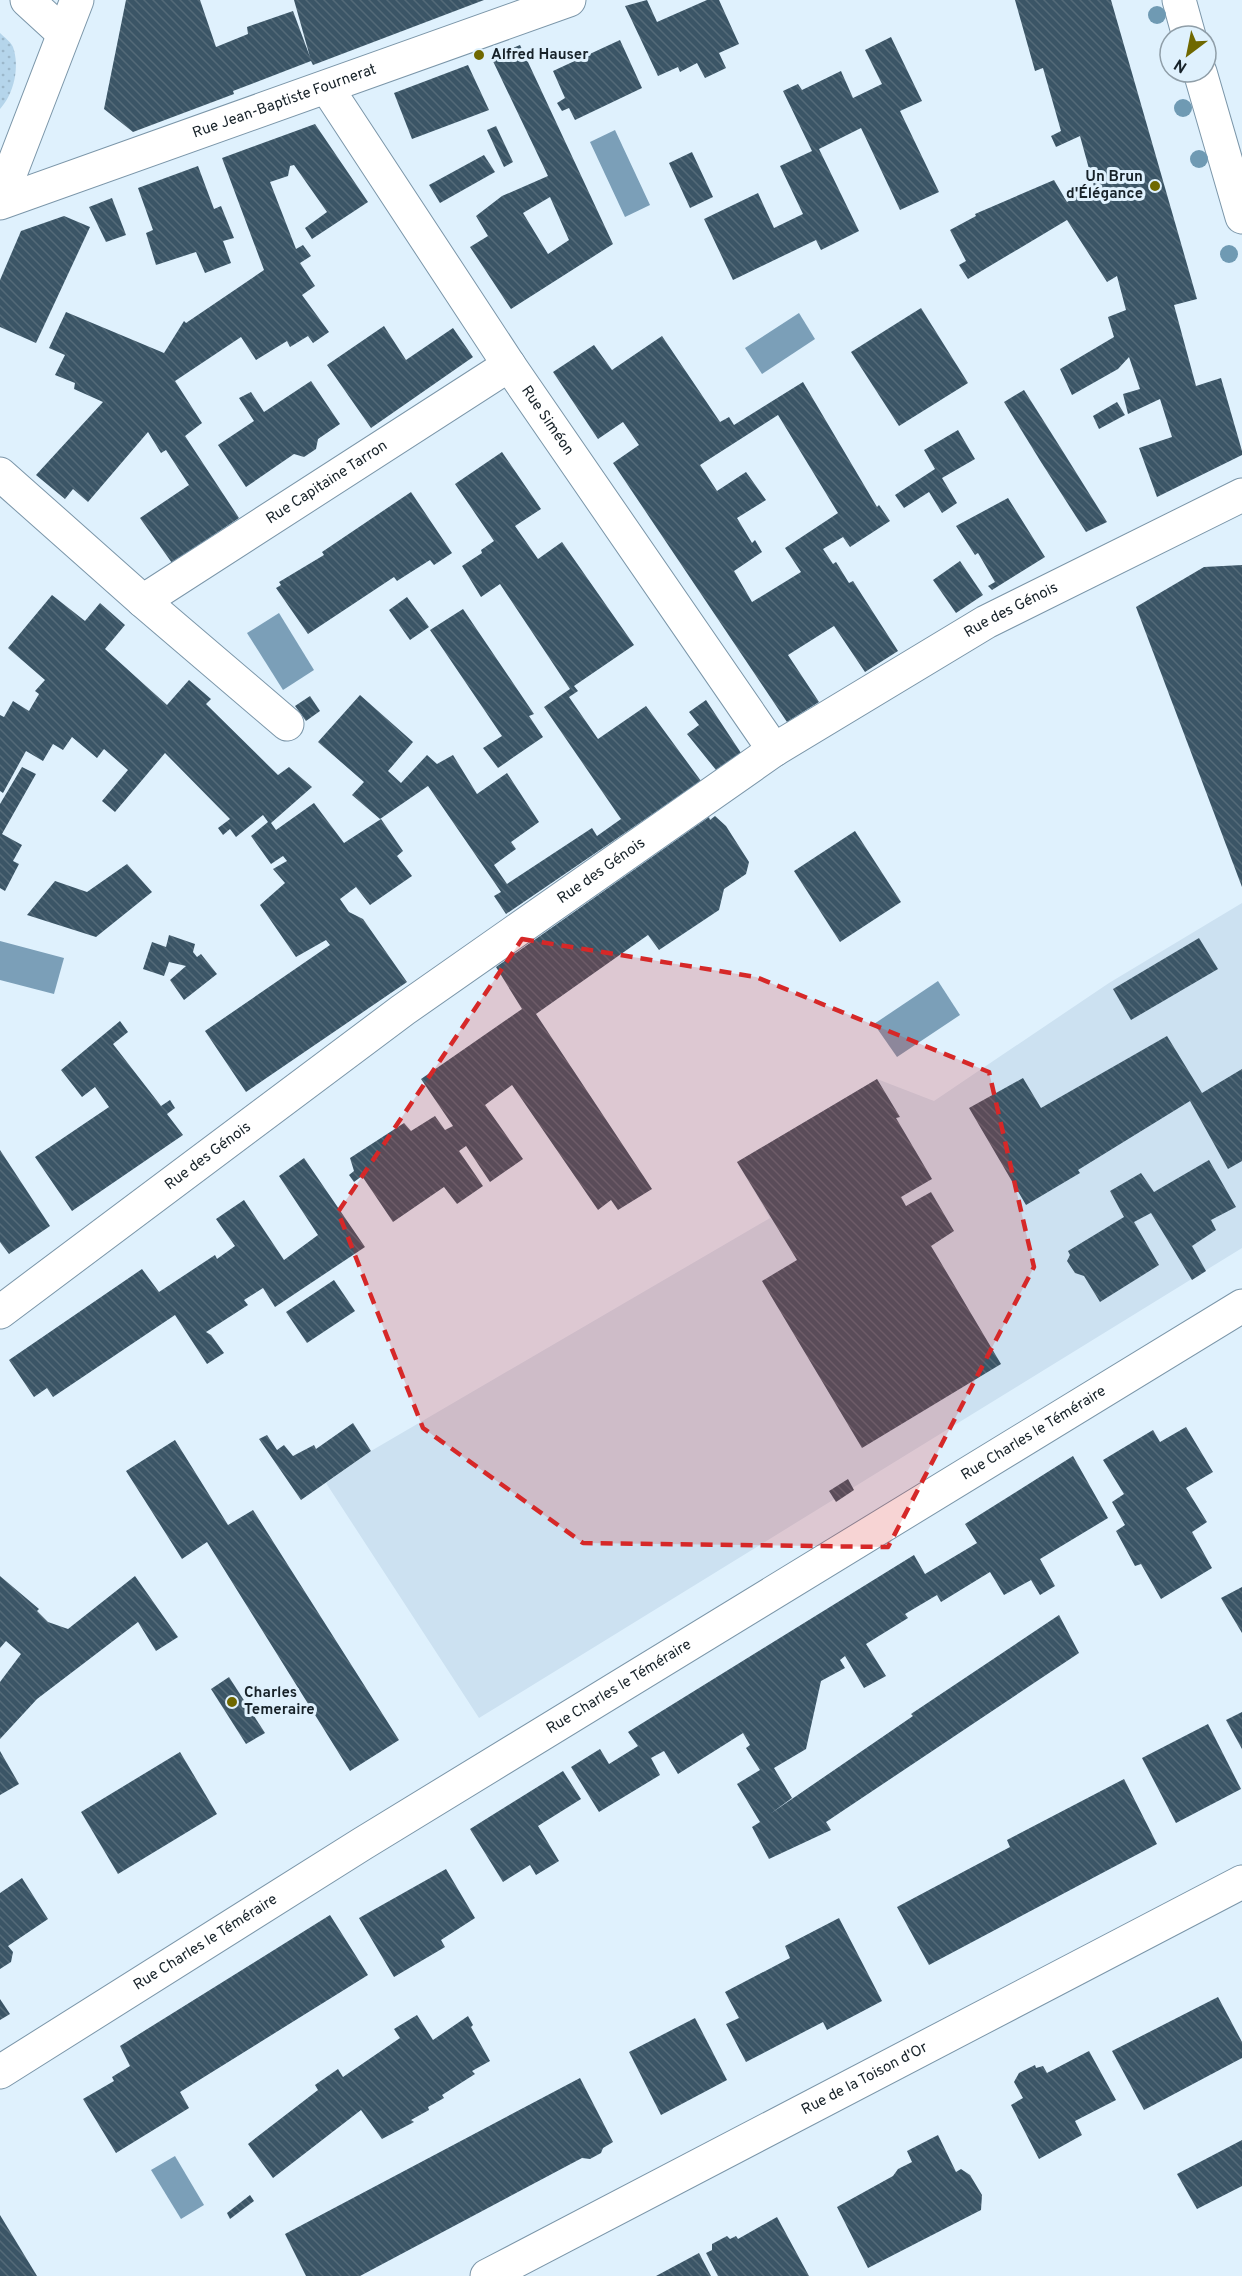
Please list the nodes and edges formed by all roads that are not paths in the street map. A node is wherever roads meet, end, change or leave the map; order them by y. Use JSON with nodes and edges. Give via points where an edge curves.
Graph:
{"nodes":[{"id":1,"x":27,"y":0,"type":"edge"},
{"id":2,"x":77,"y":0,"type":"edge"},
{"id":3,"x":569,"y":0,"type":"edge"},
{"id":4,"x":1179,"y":0,"type":"edge"},
{"id":5,"x":1186,"y":24,"type":"edge"},
{"id":6,"x":63,"y":33,"type":"junction"},
{"id":7,"x":1203,"y":84,"type":"edge"},
{"id":8,"x":327,"y":88,"type":"junction"},
{"id":9,"x":0,"y":202,"type":"edge"},
{"id":10,"x":1242,"y":217,"type":"edge"},
{"id":11,"x":509,"y":365,"type":"junction"},
{"id":12,"x":0,"y":474,"type":"edge"},
{"id":13,"x":1242,"y":495,"type":"edge"},
{"id":14,"x":143,"y":600,"type":"junction"},
{"id":15,"x":287,"y":724,"type":"dead end"},
{"id":16,"x":774,"y":750,"type":"junction"},
{"id":17,"x":1242,"y":1306,"type":"edge"},
{"id":18,"x":0,"y":1312,"type":"edge"},
{"id":19,"x":1242,"y":1882,"type":"edge"},
{"id":20,"x":0,"y":2072,"type":"edge"},
{"id":21,"x":487,"y":2276,"type":"edge"}],
"edges":[{"from":1,"to":6,"type":"street"},
{"from":2,"to":6,"type":"street"},
{"from":3,"to":8,"type":"street","name":"Rue Jean-Baptiste Fournerat"},
{"from":4,"to":5,"type":"street"},
{"from":6,"to":9,"type":"street"},
{"from":7,"to":10,"type":"street"},
{"from":8,"to":9,"type":"street","name":"Rue Jean-Baptiste Fournerat"},
{"from":8,"to":11,"type":"street","name":"Rue Siméon"},
{"from":11,"to":14,"type":"street","name":"Rue Capitaine Tarron"},
{"from":11,"to":16,"type":"street","name":"Rue Siméon"},
{"from":12,"to":14,"type":"street"},
{"from":13,"to":16,"type":"street","name":"Rue des Génois","via":[[986,622]]},
{"from":14,"to":15,"type":"street"},
{"from":16,"to":18,"type":"street","name":"Rue des Génois","via":[[403,1010]]},
{"from":17,"to":20,"type":"street","name":"Rue Charles le Téméraire","via":[[362,1844]]},
{"from":19,"to":21,"type":"street","name":"Rue de la Toison d'Or"}]}
